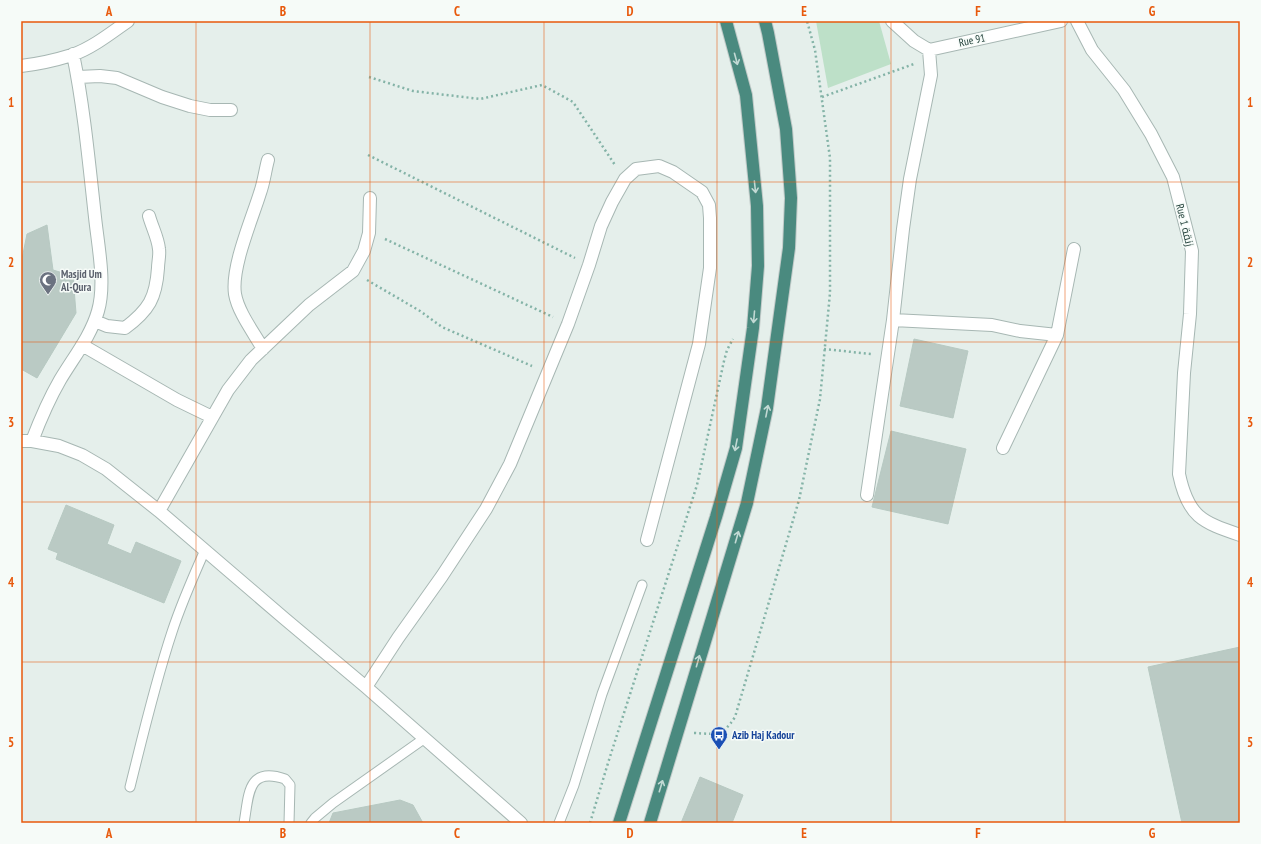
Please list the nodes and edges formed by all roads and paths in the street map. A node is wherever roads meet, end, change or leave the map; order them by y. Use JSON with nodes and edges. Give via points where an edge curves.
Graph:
{"nodes":[{"id":1,"x":128,"y":21,"type":"edge"},
{"id":2,"x":726,"y":21,"type":"edge"},
{"id":3,"x":764,"y":21,"type":"edge"},
{"id":4,"x":807,"y":21,"type":"edge"},
{"id":5,"x":892,"y":21,"type":"edge"},
{"id":6,"x":1061,"y":21,"type":"edge"},
{"id":7,"x":1077,"y":21,"type":"edge"},
{"id":8,"x":73,"y":54,"type":"junction"},
{"id":9,"x":930,"y":54,"type":"junction"},
{"id":10,"x":21,"y":66,"type":"edge"},
{"id":11,"x":78,"y":77,"type":"junction"},
{"id":12,"x":369,"y":77,"type":"dead end"},
{"id":13,"x":822,"y":97,"type":"junction"},
{"id":14,"x":231,"y":110,"type":"dead end"},
{"id":15,"x":368,"y":155,"type":"dead end"},
{"id":16,"x":268,"y":160,"type":"dead end"},
{"id":17,"x":625,"y":179,"type":"junction"},
{"id":18,"x":370,"y":198,"type":"dead end"},
{"id":19,"x":149,"y":216,"type":"dead end"},
{"id":20,"x":369,"y":233,"type":"junction"},
{"id":21,"x":1074,"y":249,"type":"dead end"},
{"id":22,"x":589,"y":265,"type":"junction"},
{"id":23,"x":353,"y":271,"type":"junction"},
{"id":24,"x":893,"y":320,"type":"junction"},
{"id":25,"x":95,"y":321,"type":"junction"},
{"id":26,"x":568,"y":324,"type":"junction"},
{"id":27,"x":753,"y":328,"type":"junction"},
{"id":28,"x":1057,"y":335,"type":"junction"},
{"id":29,"x":82,"y":345,"type":"junction"},
{"id":30,"x":263,"y":349,"type":"junction"},
{"id":31,"x":824,"y":349,"type":"junction"},
{"id":32,"x":888,"y":355,"type":"junction"},
{"id":33,"x":548,"y":373,"type":"junction"},
{"id":34,"x":212,"y":417,"type":"junction"},
{"id":35,"x":26,"y":441,"type":"edge"},
{"id":36,"x":1003,"y":448,"type":"dead end"},
{"id":37,"x":867,"y":495,"type":"dead end"},
{"id":38,"x":160,"y":511,"type":"junction"},
{"id":39,"x":1240,"y":535,"type":"edge"},
{"id":40,"x":646,"y":540,"type":"dead end"},
{"id":41,"x":205,"y":550,"type":"junction"},
{"id":42,"x":642,"y":585,"type":"dead end"},
{"id":43,"x":366,"y":687,"type":"junction"},
{"id":44,"x":678,"y":731,"type":"junction"},
{"id":45,"x":425,"y":738,"type":"junction"},
{"id":46,"x":130,"y":787,"type":"dead end"},
{"id":47,"x":244,"y":823,"type":"edge"},
{"id":48,"x":288,"y":823,"type":"edge"},
{"id":49,"x":311,"y":823,"type":"edge"},
{"id":50,"x":521,"y":823,"type":"edge"},
{"id":51,"x":559,"y":823,"type":"edge"},
{"id":52,"x":590,"y":823,"type":"edge"},
{"id":53,"x":619,"y":823,"type":"edge"},
{"id":54,"x":650,"y":823,"type":"edge"}],
"edges":[{"from":1,"to":8,"type":"street","via":[[104,38]]},
{"from":2,"to":27,"type":"highway","one_way":true,"via":[[746,95],[757,206],[758,266]]},
{"from":44,"to":3,"type":"highway","one_way":true,"via":[[747,503],[767,408],[783,302],[791,198],[786,129]]},
{"from":4,"to":13,"type":"path","via":[[815,50]]},
{"from":5,"to":9,"type":"street"},
{"from":6,"to":9,"type":"street","name":"Rue 91"},
{"from":7,"to":39,"type":"street","name":"Rue 1 زنقة","via":[[1092,50],[1124,90],[1173,177],[1192,251],[1179,474],[1182,490],[1194,512],[1218,528]]},
{"from":8,"to":10,"type":"street"},
{"from":8,"to":11,"type":"street"},
{"from":9,"to":13,"type":"path"},
{"from":9,"to":24,"type":"street","via":[[931,75],[910,179]]},
{"from":11,"to":14,"type":"street","via":[[117,78],[190,106],[210,110]]},
{"from":11,"to":25,"type":"street","via":[[101,276],[101,294]]},
{"from":12,"to":17,"type":"path","via":[[413,91],[480,98],[542,85],[573,102]]},
{"from":13,"to":31,"type":"path","via":[[830,158],[830,293]]},
{"from":15,"to":22,"type":"path"},
{"from":16,"to":30,"type":"street","via":[[261,191],[241,249],[236,270],[235,293],[239,306]]},
{"from":17,"to":22,"type":"street","via":[[601,226]]},
{"from":17,"to":40,"type":"street","via":[[636,169],[659,166],[673,172],[702,192],[709,205],[710,218],[710,268],[699,344]]},
{"from":18,"to":20,"type":"street"},
{"from":19,"to":25,"type":"street","via":[[159,250],[156,288],[149,306],[125,328],[107,326]]},
{"from":20,"to":23,"type":"street"},
{"from":20,"to":26,"type":"path"},
{"from":21,"to":28,"type":"street"},
{"from":22,"to":26,"type":"street"},
{"from":23,"to":30,"type":"street","via":[[309,305]]},
{"from":23,"to":33,"type":"path","via":[[442,327]]},
{"from":24,"to":28,"type":"street","via":[[992,325]]},
{"from":24,"to":32,"type":"street"},
{"from":25,"to":29,"type":"street"},
{"from":26,"to":33,"type":"street"},
{"from":27,"to":52,"type":"path","via":[[738,333],[727,350],[697,485]]},
{"from":27,"to":53,"type":"highway","one_way":true,"via":[[734,454],[714,525]]},
{"from":28,"to":36,"type":"street"},
{"from":29,"to":34,"type":"street","via":[[177,400]]},
{"from":29,"to":35,"type":"street"},
{"from":30,"to":34,"type":"street","via":[[228,390]]},
{"from":31,"to":32,"type":"path"},
{"from":31,"to":44,"type":"path","via":[[820,399],[800,500],[735,717],[729,727],[722,732],[711,734]]},
{"from":32,"to":37,"type":"street"},
{"from":33,"to":43,"type":"street","via":[[510,464],[486,509]]},
{"from":34,"to":38,"type":"street"},
{"from":35,"to":38,"type":"street","via":[[59,446],[88,458]]},
{"from":38,"to":41,"type":"street"},
{"from":41,"to":43,"type":"street"},
{"from":41,"to":46,"type":"lane","via":[[172,632]]},
{"from":42,"to":51,"type":"lane"},
{"from":43,"to":45,"type":"street"},
{"from":54,"to":44,"type":"highway","one_way":true},
{"from":45,"to":49,"type":"lane","via":[[333,803]]},
{"from":45,"to":50,"type":"street"},
{"from":47,"to":48,"type":"lane","via":[[252,787],[260,776],[268,775],[285,779],[290,785]]}]}
